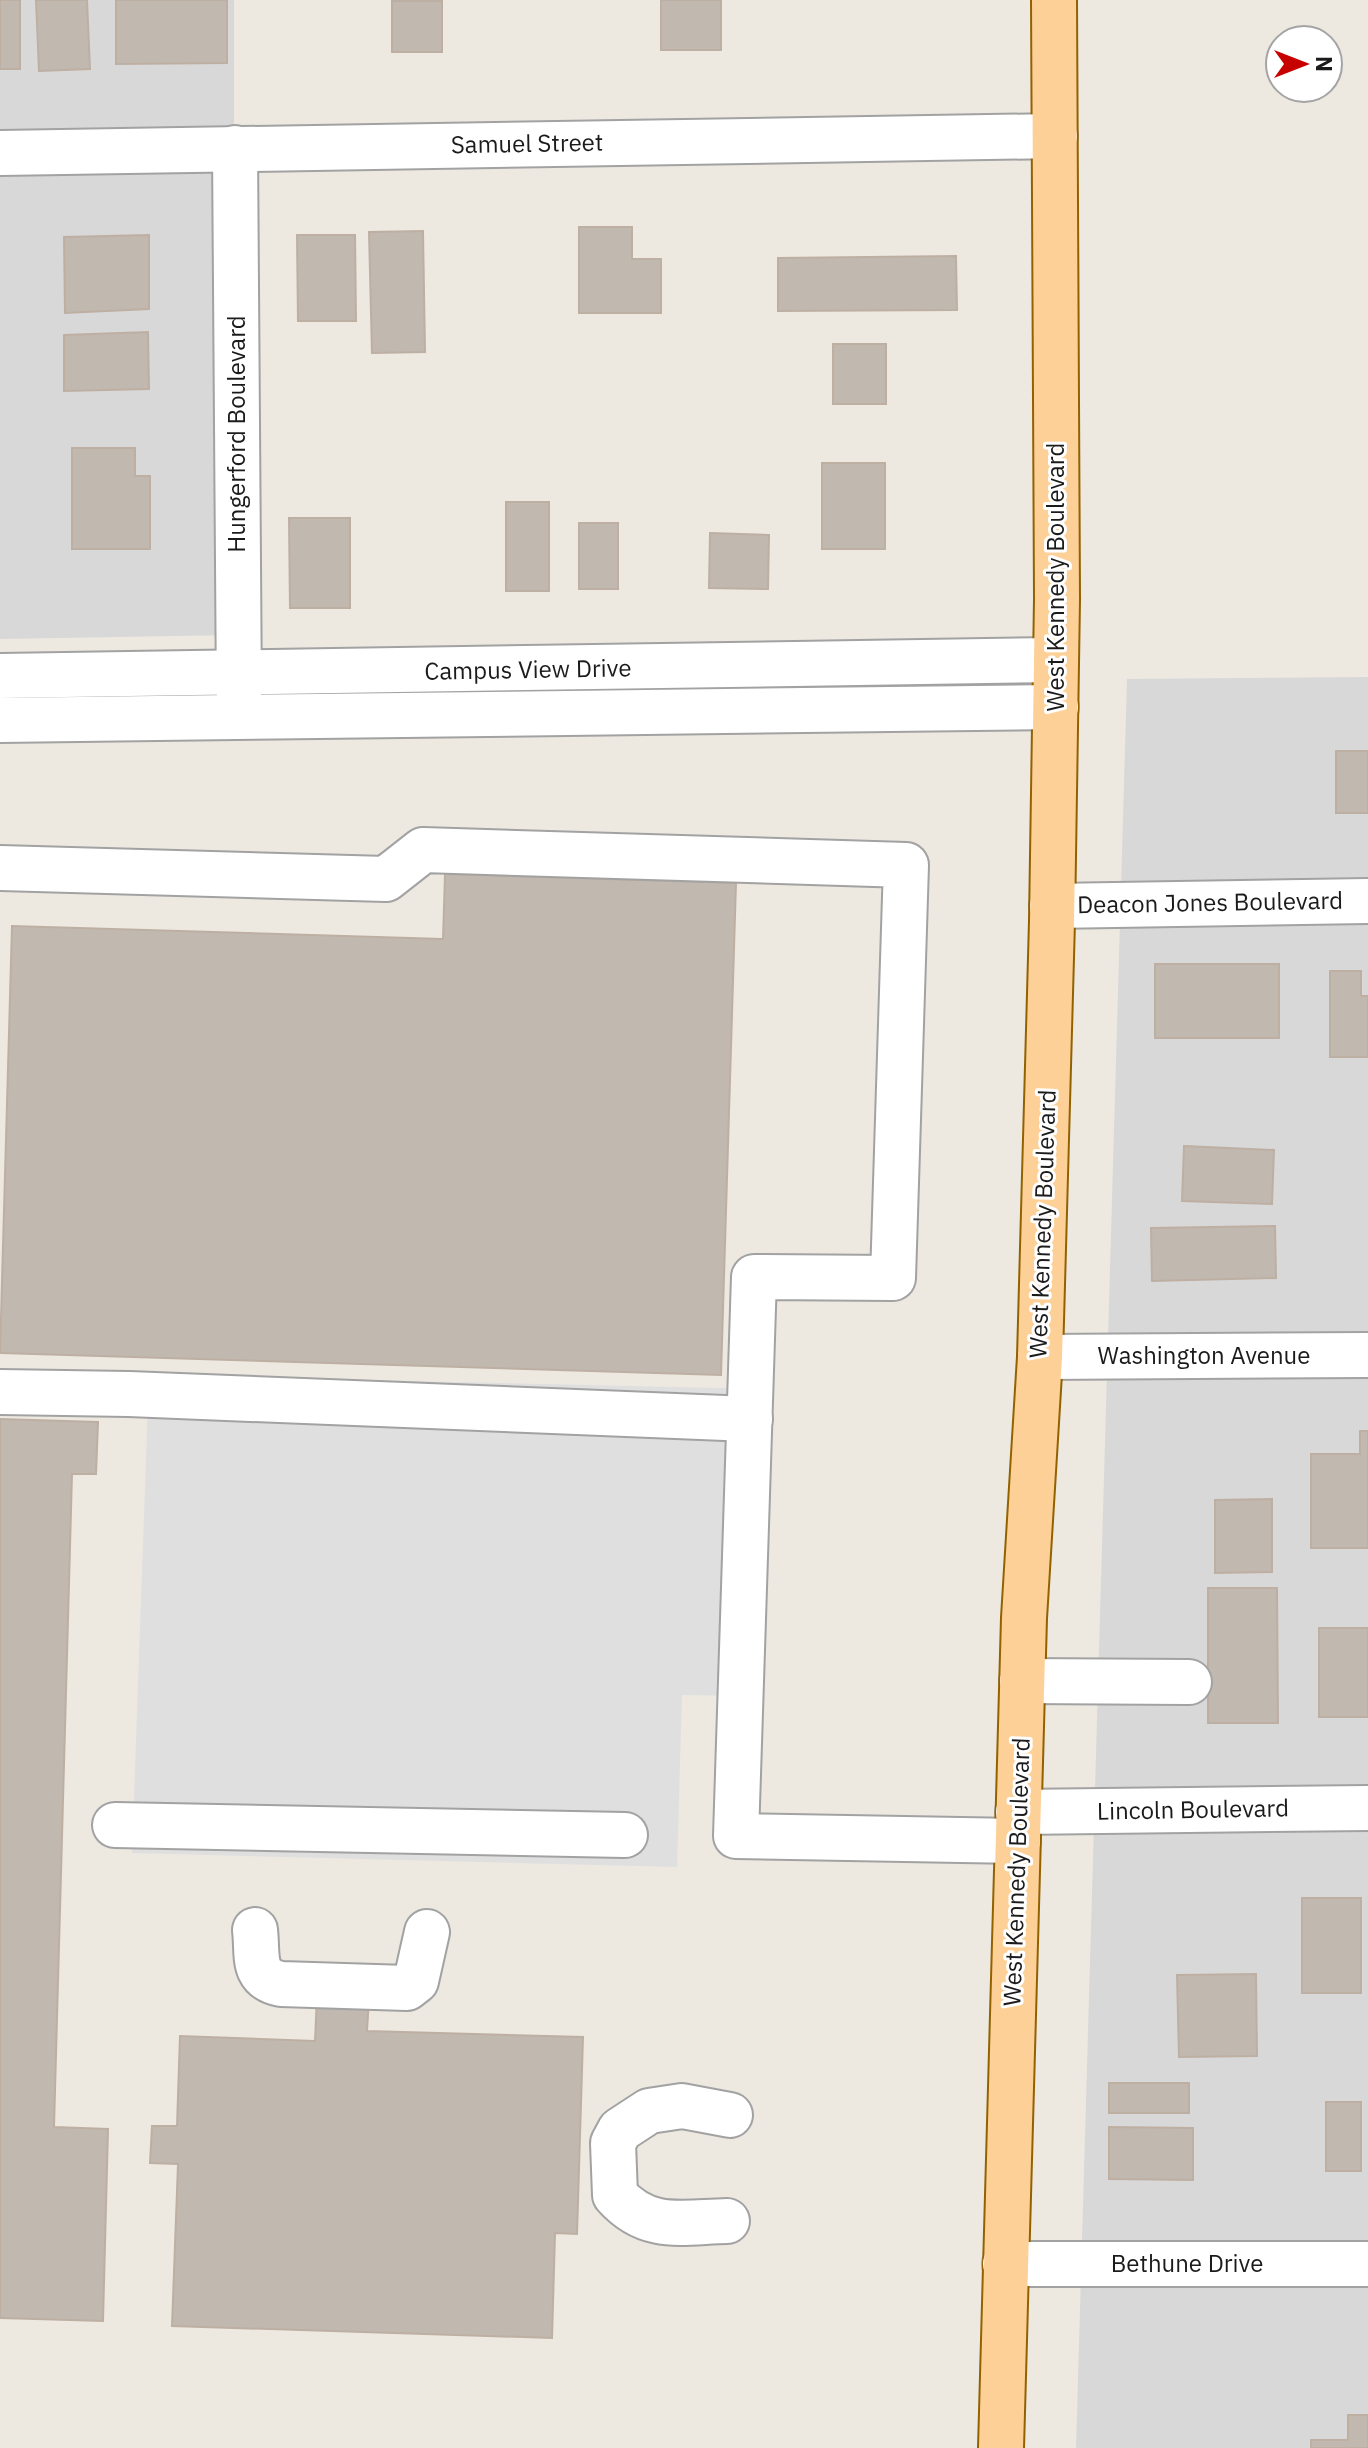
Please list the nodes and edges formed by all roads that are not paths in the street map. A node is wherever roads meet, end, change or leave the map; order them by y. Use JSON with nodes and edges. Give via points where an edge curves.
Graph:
{"nodes":[{"id":1,"x":1054,"y":0,"type":"edge"},
{"id":2,"x":1055,"y":136,"type":"junction"},
{"id":3,"x":235,"y":148,"type":"junction"},
{"id":4,"x":0,"y":153,"type":"edge"},
{"id":5,"x":1056,"y":660,"type":"junction"},
{"id":6,"x":239,"y":674,"type":"junction"},
{"id":7,"x":0,"y":676,"type":"edge"},
{"id":8,"x":1056,"y":707,"type":"junction"},
{"id":9,"x":239,"y":719,"type":"junction"},
{"id":10,"x":0,"y":720,"type":"edge"},
{"id":11,"x":0,"y":868,"type":"edge"},
{"id":12,"x":1368,"y":901,"type":"edge"},
{"id":13,"x":1052,"y":906,"type":"junction"},
{"id":14,"x":1368,"y":1355,"type":"edge"},
{"id":15,"x":1040,"y":1357,"type":"junction"},
{"id":16,"x":0,"y":1392,"type":"edge"},
{"id":17,"x":750,"y":1419,"type":"junction"},
{"id":18,"x":1022,"y":1681,"type":"junction"},
{"id":19,"x":1189,"y":1682,"type":"dead end"},
{"id":20,"x":1368,"y":1808,"type":"edge"},
{"id":21,"x":115,"y":1825,"type":"dead end"},
{"id":22,"x":1018,"y":1826,"type":"junction"},
{"id":23,"x":625,"y":1835,"type":"dead end"},
{"id":24,"x":255,"y":1930,"type":"dead end"},
{"id":25,"x":427,"y":1932,"type":"dead end"},
{"id":26,"x":730,"y":2115,"type":"dead end"},
{"id":27,"x":727,"y":2221,"type":"dead end"},
{"id":28,"x":1005,"y":2264,"type":"junction"},
{"id":29,"x":1368,"y":2264,"type":"edge"},
{"id":30,"x":1001,"y":2448,"type":"edge"}],
"edges":[{"from":1,"to":2,"type":"main road","name":"West Kennedy Boulevard"},
{"from":2,"to":3,"type":"street","name":"Samuel Street"},
{"from":2,"to":5,"type":"main road","name":"West Kennedy Boulevard"},
{"from":3,"to":4,"type":"street","name":"Samuel Street"},
{"from":3,"to":6,"type":"street","name":"Hungerford Boulevard"},
{"from":5,"to":6,"type":"street","name":"Campus View Drive"},
{"from":5,"to":8,"type":"main road","name":"West Kennedy Boulevard"},
{"from":6,"to":7,"type":"street","name":"Campus View Drive"},
{"from":6,"to":9,"type":"street","name":"Hungerford Boulevard"},
{"from":8,"to":9,"type":"street","name":"Campus View Drive"},
{"from":8,"to":13,"type":"main road","name":"West Kennedy Boulevard"},
{"from":9,"to":10,"type":"street","name":"Campus View Drive"},
{"from":11,"to":17,"type":"street","via":[[386,879],[423,850],[906,865],[893,1278],[754,1277]]},
{"from":12,"to":13,"type":"street","name":"Deacon Jones Boulevard"},
{"from":13,"to":15,"type":"main road","name":"West Kennedy Boulevard"},
{"from":14,"to":15,"type":"street","name":"Washington Avenue"},
{"from":15,"to":18,"type":"main road","name":"West Kennedy Boulevard"},
{"from":16,"to":17,"type":"street"},
{"from":17,"to":22,"type":"street","name":"Lincoln Boulevard","via":[[736,1836]]},
{"from":18,"to":19,"type":"street"},
{"from":18,"to":22,"type":"main road","name":"West Kennedy Boulevard"},
{"from":20,"to":22,"type":"street","name":"Lincoln Boulevard"},
{"from":21,"to":23,"type":"street"},
{"from":22,"to":28,"type":"main road","name":"West Kennedy Boulevard"},
{"from":24,"to":25,"type":"street","via":[[260,1974],[268,1981],[407,1988],[416,1981]]},
{"from":26,"to":27,"type":"street","via":[[682,2106],[649,2111],[620,2130],[613,2143],[615,2195],[629,2210],[656,2222]]},
{"from":28,"to":29,"type":"street","name":"Bethune Drive"},
{"from":28,"to":30,"type":"main road","name":"West Kennedy Boulevard"}]}
